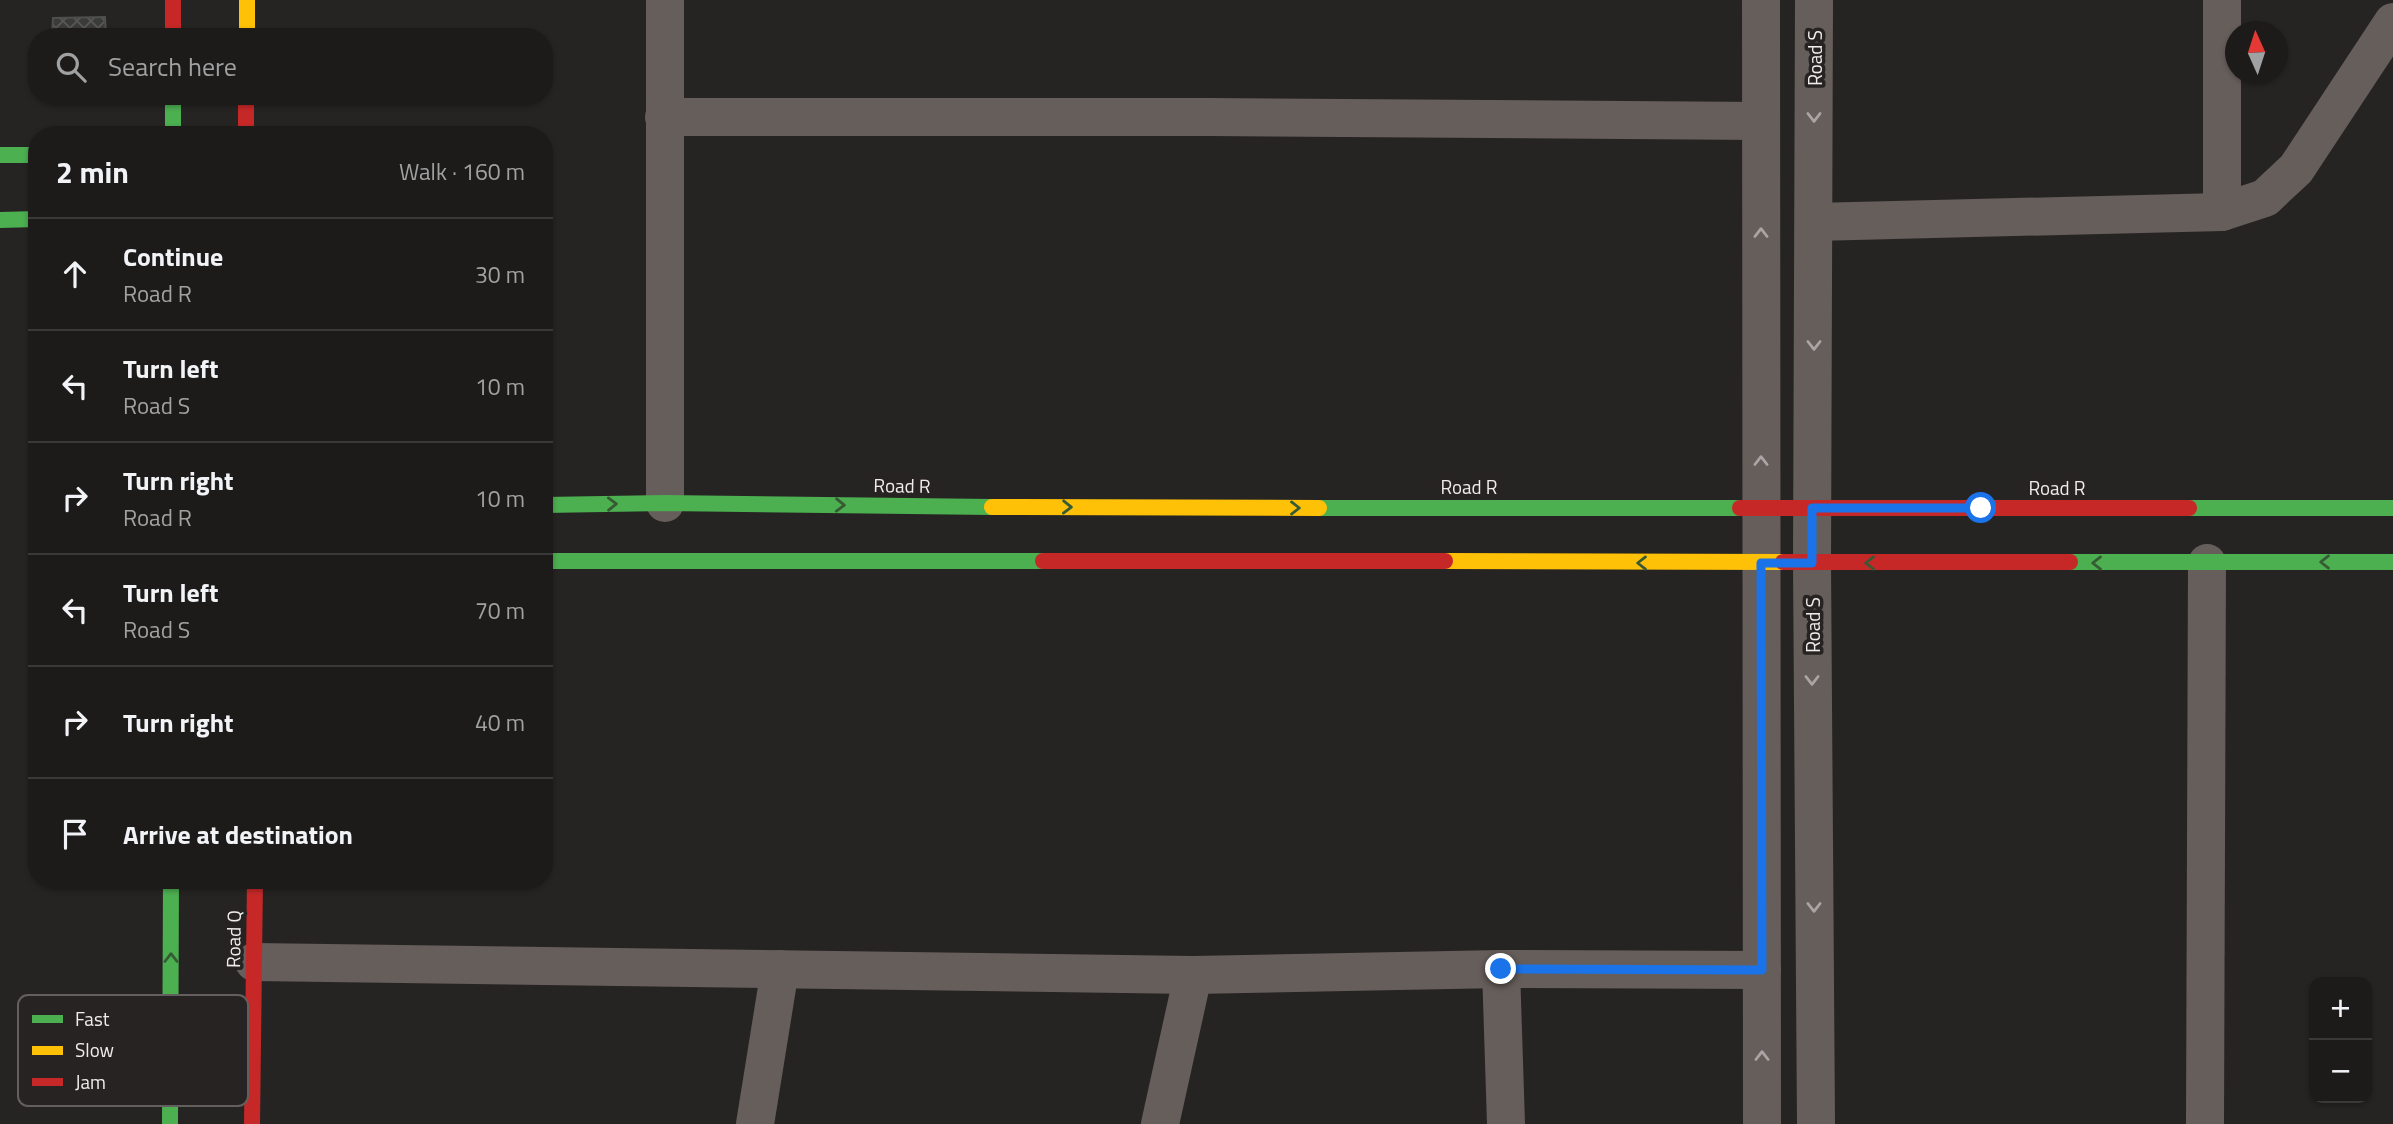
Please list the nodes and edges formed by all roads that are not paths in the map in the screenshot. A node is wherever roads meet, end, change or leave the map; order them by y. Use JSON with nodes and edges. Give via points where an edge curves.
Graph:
{"nodes":[{"id":1,"x":173,"y":0,"type":"edge"},
{"id":2,"x":247,"y":0,"type":"edge"},
{"id":3,"x":664,"y":0,"type":"edge"},
{"id":4,"x":1761,"y":0,"type":"edge"},
{"id":5,"x":1814,"y":0,"type":"edge"},
{"id":6,"x":2222,"y":0,"type":"edge"},
{"id":7,"x":2393,"y":22,"type":"edge"},
{"id":8,"x":173,"y":28,"type":"edge"},
{"id":9,"x":247,"y":28,"type":"edge"},
{"id":10,"x":173,"y":105,"type":"edge"},
{"id":11,"x":246,"y":105,"type":"edge"},
{"id":12,"x":664,"y":117,"type":"junction"},
{"id":13,"x":1761,"y":121,"type":"junction"},
{"id":14,"x":173,"y":126,"type":"edge"},
{"id":15,"x":246,"y":126,"type":"edge"},
{"id":16,"x":0,"y":155,"type":"edge"},
{"id":17,"x":28,"y":155,"type":"edge"},
{"id":18,"x":2222,"y":212,"type":"junction"},
{"id":19,"x":28,"y":219,"type":"edge"},
{"id":20,"x":0,"y":220,"type":"edge"},
{"id":21,"x":1814,"y":222,"type":"junction"},
{"id":22,"x":666,"y":503,"type":"junction"},
{"id":23,"x":553,"y":505,"type":"edge"},
{"id":24,"x":1761,"y":508,"type":"junction"},
{"id":25,"x":1812,"y":508,"type":"junction"},
{"id":26,"x":2393,"y":508,"type":"edge"},
{"id":27,"x":553,"y":561,"type":"edge"},
{"id":28,"x":2393,"y":562,"type":"edge"},
{"id":29,"x":1761,"y":563,"type":"junction"},
{"id":30,"x":1812,"y":563,"type":"junction"},
{"id":31,"x":2207,"y":563,"type":"junction"},
{"id":32,"x":171,"y":889,"type":"edge"},
{"id":33,"x":255,"y":889,"type":"edge"},
{"id":34,"x":254,"y":962,"type":"junction"},
{"id":35,"x":780,"y":968,"type":"junction"},
{"id":36,"x":1501,"y":969,"type":"junction"},
{"id":37,"x":1762,"y":970,"type":"junction"},
{"id":38,"x":1194,"y":975,"type":"junction"},
{"id":39,"x":171,"y":995,"type":"edge"},
{"id":40,"x":170,"y":1106,"type":"edge"},
{"id":41,"x":170,"y":1124,"type":"edge"},
{"id":42,"x":252,"y":1124,"type":"edge"},
{"id":43,"x":755,"y":1124,"type":"edge"},
{"id":44,"x":1160,"y":1124,"type":"edge"},
{"id":45,"x":1506,"y":1124,"type":"edge"},
{"id":46,"x":1762,"y":1124,"type":"edge"},
{"id":47,"x":1816,"y":1124,"type":"edge"},
{"id":48,"x":2205,"y":1124,"type":"edge"}],
"edges":[{"from":1,"to":8,"type":"street"},
{"from":2,"to":9,"type":"street"},
{"from":3,"to":12,"type":"street"},
{"from":4,"to":13,"type":"street"},
{"from":5,"to":21,"type":"street","name":"Road S","one_way":true},
{"from":6,"to":18,"type":"street"},
{"from":7,"to":18,"type":"street","via":[[2296,169],[2264,198]]},
{"from":10,"to":14,"type":"street"},
{"from":11,"to":15,"type":"street"},
{"from":12,"to":13,"type":"street"},
{"from":12,"to":22,"type":"street"},
{"from":24,"to":13,"type":"street","one_way":true},
{"from":16,"to":17,"type":"street"},
{"from":18,"to":21,"type":"street"},
{"from":19,"to":20,"type":"street"},
{"from":21,"to":25,"type":"street","name":"Road S","one_way":true},
{"from":23,"to":22,"type":"street","name":"Road R","one_way":true},
{"from":22,"to":24,"type":"street","name":"Road R","one_way":true},
{"from":24,"to":25,"type":"street","name":"Road R"},
{"from":24,"to":29,"type":"street"},
{"from":25,"to":26,"type":"street","name":"Road R"},
{"from":25,"to":30,"type":"street","name":"Road S"},
{"from":29,"to":27,"type":"street","one_way":true},
{"from":28,"to":31,"type":"street","one_way":true},
{"from":29,"to":30,"type":"street"},
{"from":29,"to":37,"type":"street"},
{"from":31,"to":30,"type":"street","one_way":true},
{"from":30,"to":47,"type":"street","name":"Road S","one_way":true},
{"from":31,"to":48,"type":"street"},
{"from":39,"to":32,"type":"street","one_way":true},
{"from":33,"to":34,"type":"street","name":"Road Q"},
{"from":34,"to":35,"type":"street"},
{"from":34,"to":42,"type":"street","name":"Road Q"},
{"from":35,"to":38,"type":"street"},
{"from":35,"to":43,"type":"street"},
{"from":36,"to":37,"type":"street"},
{"from":36,"to":38,"type":"street"},
{"from":36,"to":45,"type":"street"},
{"from":46,"to":37,"type":"street","one_way":true},
{"from":38,"to":44,"type":"street"},
{"from":41,"to":40,"type":"street","one_way":true}]}
